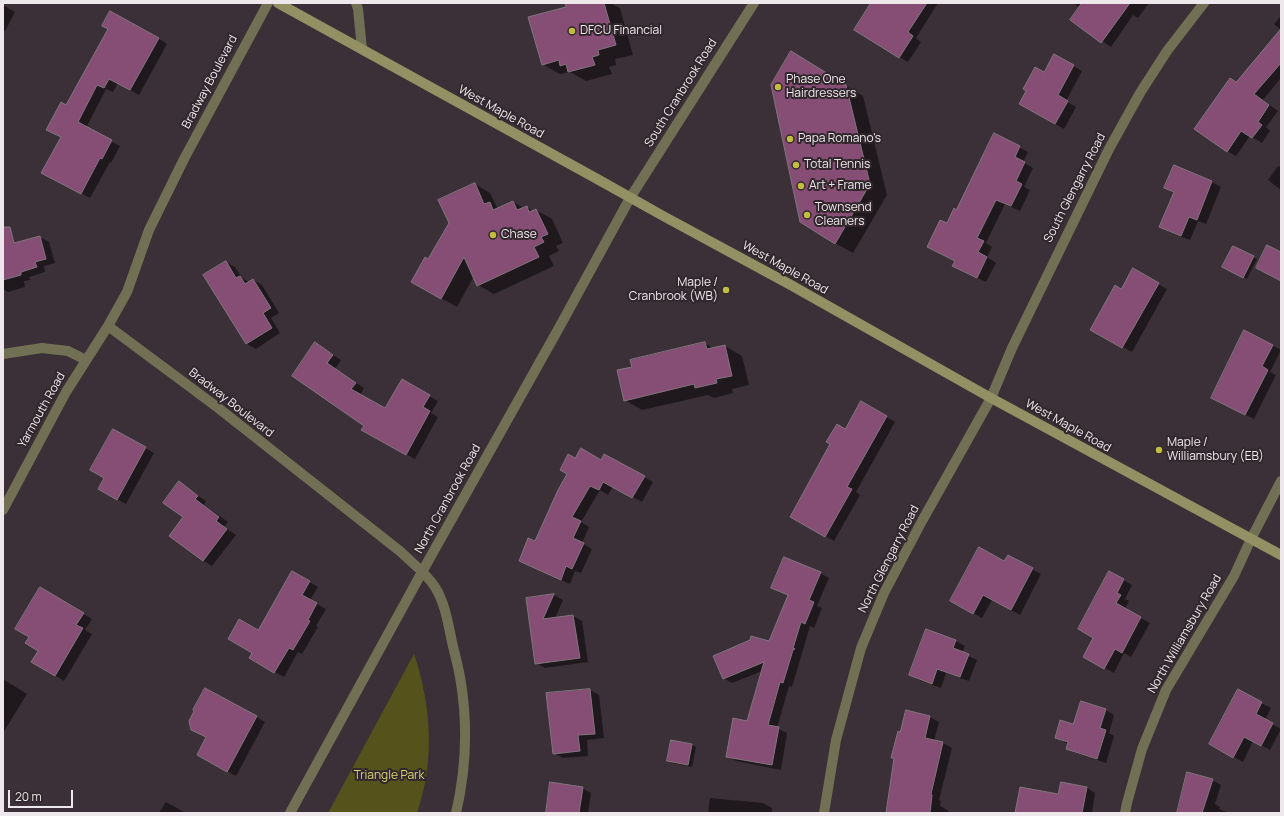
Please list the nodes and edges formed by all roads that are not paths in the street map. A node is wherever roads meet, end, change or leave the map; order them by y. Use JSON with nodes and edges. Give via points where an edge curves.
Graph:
{"nodes":[{"id":1,"x":268,"y":3,"type":"edge"},
{"id":2,"x":278,"y":3,"type":"edge"},
{"id":3,"x":356,"y":3,"type":"edge"},
{"id":4,"x":754,"y":3,"type":"edge"},
{"id":5,"x":1204,"y":3,"type":"edge"},
{"id":6,"x":362,"y":49,"type":"junction"},
{"id":7,"x":630,"y":198,"type":"junction"},
{"id":8,"x":108,"y":326,"type":"junction"},
{"id":9,"x":3,"y":354,"type":"edge"},
{"id":10,"x":86,"y":360,"type":"junction"},
{"id":11,"x":991,"y":398,"type":"junction"},
{"id":12,"x":1281,"y":482,"type":"edge"},
{"id":13,"x":3,"y":510,"type":"edge"},
{"id":14,"x":1251,"y":539,"type":"junction"},
{"id":15,"x":1281,"y":555,"type":"edge"},
{"id":16,"x":422,"y":572,"type":"junction"},
{"id":17,"x":290,"y":813,"type":"edge"},
{"id":18,"x":456,"y":813,"type":"edge"},
{"id":19,"x":824,"y":813,"type":"edge"},
{"id":20,"x":1125,"y":813,"type":"edge"}],
"edges":[{"from":1,"to":8,"type":"street","name":"Bradway Boulevard","via":[[184,159],[149,230],[127,292]]},
{"from":2,"to":6,"type":"main road","name":"West Maple Road"},
{"from":3,"to":6,"type":"street"},
{"from":4,"to":7,"type":"street","name":"South Cranbrook Road"},
{"from":5,"to":11,"type":"street","name":"South Glengarry Road","via":[[1167,52],[1112,142],[1018,334]]},
{"from":6,"to":7,"type":"main road","name":"West Maple Road"},
{"from":7,"to":11,"type":"main road","name":"West Maple Road"},
{"from":7,"to":16,"type":"street","name":"North Cranbrook Road"},
{"from":8,"to":10,"type":"street","name":"Yarmouth Road"},
{"from":8,"to":16,"type":"street","name":"Bradway Boulevard","via":[[217,407],[401,552]]},
{"from":9,"to":10,"type":"street","via":[[42,348],[68,351]]},
{"from":10,"to":13,"type":"street","name":"Yarmouth Road","via":[[66,392]]},
{"from":11,"to":14,"type":"main road","name":"West Maple Road"},
{"from":11,"to":19,"type":"street","name":"North Glengarry Road","via":[[884,593],[861,648],[836,740]]},
{"from":12,"to":14,"type":"street","name":"North Williamsbury Road"},
{"from":14,"to":15,"type":"main road","name":"West Maple Road"},
{"from":14,"to":20,"type":"street","name":"North Williamsbury Road","via":[[1234,576],[1166,690],[1142,749]]},
{"from":16,"to":17,"type":"street","name":"North Cranbrook Road"},
{"from":16,"to":18,"type":"street","name":"Bradway Boulevard","via":[[434,586],[442,602],[461,683],[465,716],[465,752],[462,788]]}]}
